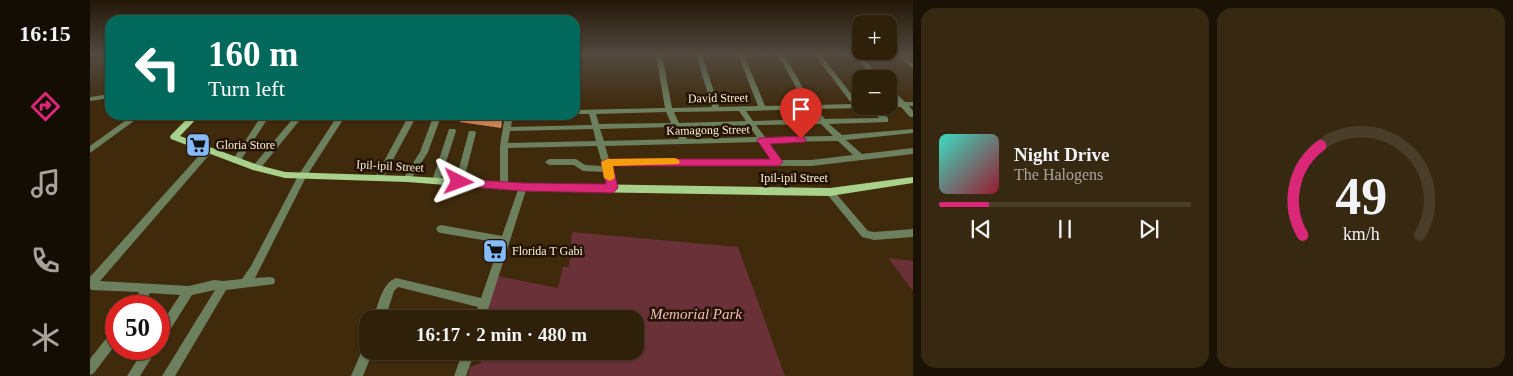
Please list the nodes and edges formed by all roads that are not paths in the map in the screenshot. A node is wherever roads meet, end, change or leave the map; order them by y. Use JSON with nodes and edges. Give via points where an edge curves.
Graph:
{"nodes":[{"id":1,"x":661,"y":73,"type":"edge"},
{"id":2,"x":705,"y":73,"type":"edge"},
{"id":3,"x":748,"y":73,"type":"edge"},
{"id":4,"x":791,"y":73,"type":"edge"},
{"id":5,"x":833,"y":73,"type":"edge"},
{"id":6,"x":105,"y":97,"type":"edge"},
{"id":7,"x":852,"y":97,"type":"edge"},
{"id":8,"x":897,"y":98,"type":"edge"},
{"id":9,"x":90,"y":99,"type":"edge"},
{"id":10,"x":897,"y":104,"type":"edge"},
{"id":11,"x":903,"y":104,"type":"junction"},
{"id":12,"x":913,"y":104,"type":"edge"},
{"id":13,"x":852,"y":106,"type":"edge"},
{"id":14,"x":810,"y":107,"type":"junction"},
{"id":15,"x":716,"y":109,"type":"junction"},
{"id":16,"x":741,"y":109,"type":"junction"},
{"id":17,"x":763,"y":109,"type":"junction"},
{"id":18,"x":669,"y":110,"type":"junction"},
{"id":19,"x":580,"y":112,"type":"edge"},
{"id":20,"x":592,"y":112,"type":"junction"},
{"id":21,"x":880,"y":115,"type":"edge"},
{"id":22,"x":913,"y":115,"type":"edge"},
{"id":23,"x":131,"y":120,"type":"edge"},
{"id":24,"x":191,"y":120,"type":"edge"},
{"id":25,"x":263,"y":120,"type":"edge"},
{"id":26,"x":296,"y":120,"type":"edge"},
{"id":27,"x":339,"y":120,"type":"edge"},
{"id":28,"x":410,"y":120,"type":"edge"},
{"id":29,"x":508,"y":120,"type":"edge"},
{"id":30,"x":435,"y":122,"type":"dead end"},
{"id":31,"x":824,"y":123,"type":"junction"},
{"id":32,"x":751,"y":125,"type":"junction"},
{"id":33,"x":676,"y":126,"type":"junction"},
{"id":34,"x":597,"y":128,"type":"junction"},
{"id":35,"x":506,"y":129,"type":"junction"},
{"id":36,"x":452,"y":131,"type":"dead end"},
{"id":37,"x":913,"y":131,"type":"edge"},
{"id":38,"x":472,"y":133,"type":"dead end"},
{"id":39,"x":840,"y":138,"type":"junction"},
{"id":40,"x":762,"y":140,"type":"junction"},
{"id":41,"x":684,"y":142,"type":"junction"},
{"id":42,"x":601,"y":144,"type":"junction"},
{"id":43,"x":504,"y":146,"type":"junction"},
{"id":44,"x":90,"y":150,"type":"edge"},
{"id":45,"x":913,"y":151,"type":"edge"},
{"id":46,"x":207,"y":152,"type":"junction"},
{"id":47,"x":860,"y":157,"type":"junction"},
{"id":48,"x":236,"y":161,"type":"junction"},
{"id":49,"x":549,"y":162,"type":"dead end"},
{"id":50,"x":778,"y":162,"type":"junction"},
{"id":51,"x":607,"y":166,"type":"junction"},
{"id":52,"x":256,"y":168,"type":"junction"},
{"id":53,"x":302,"y":176,"type":"junction"},
{"id":54,"x":379,"y":178,"type":"junction"},
{"id":55,"x":407,"y":179,"type":"junction"},
{"id":56,"x":913,"y":180,"type":"edge"},
{"id":57,"x":436,"y":181,"type":"junction"},
{"id":58,"x":459,"y":182,"type":"junction"},
{"id":59,"x":504,"y":185,"type":"junction"},
{"id":60,"x":523,"y":187,"type":"junction"},
{"id":61,"x":613,"y":188,"type":"junction"},
{"id":62,"x":830,"y":192,"type":"junction"},
{"id":63,"x":441,"y":229,"type":"dead end"},
{"id":64,"x":913,"y":233,"type":"edge"},
{"id":65,"x":506,"y":240,"type":"junction"},
{"id":66,"x":270,"y":280,"type":"dead end"},
{"id":67,"x":245,"y":283,"type":"junction"},
{"id":68,"x":222,"y":286,"type":"junction"},
{"id":69,"x":148,"y":288,"type":"junction"},
{"id":70,"x":189,"y":291,"type":"junction"},
{"id":71,"x":143,"y":295,"type":"edge"},
{"id":72,"x":485,"y":304,"type":"junction"},
{"id":73,"x":382,"y":310,"type":"edge"},
{"id":74,"x":483,"y":310,"type":"edge"},
{"id":75,"x":170,"y":320,"type":"edge"},
{"id":76,"x":105,"y":349,"type":"edge"},
{"id":77,"x":144,"y":360,"type":"edge"},
{"id":78,"x":364,"y":360,"type":"edge"},
{"id":79,"x":466,"y":360,"type":"edge"},
{"id":80,"x":90,"y":369,"type":"edge"},
{"id":81,"x":134,"y":376,"type":"edge"},
{"id":82,"x":168,"y":376,"type":"edge"},
{"id":83,"x":357,"y":376,"type":"edge"},
{"id":84,"x":460,"y":376,"type":"edge"}],
"edges":[{"from":1,"to":18,"type":"street"},
{"from":2,"to":15,"type":"street"},
{"from":3,"to":17,"type":"street"},
{"from":4,"to":14,"type":"street"},
{"from":5,"to":7,"type":"street"},
{"from":6,"to":9,"type":"street"},
{"from":8,"to":11,"type":"street"},
{"from":10,"to":11,"type":"street"},
{"from":11,"to":12,"type":"street"},
{"from":11,"to":22,"type":"street"},
{"from":13,"to":14,"type":"street","name":"David Street"},
{"from":14,"to":17,"type":"street","name":"David Street"},
{"from":14,"to":31,"type":"street"},
{"from":15,"to":16,"type":"street","name":"David Street"},
{"from":15,"to":18,"type":"street","name":"David Street"},
{"from":16,"to":17,"type":"street","name":"David Street"},
{"from":16,"to":32,"type":"street"},
{"from":18,"to":20,"type":"street","name":"David Street"},
{"from":18,"to":33,"type":"street"},
{"from":19,"to":20,"type":"street","name":"David Street"},
{"from":20,"to":34,"type":"street"},
{"from":21,"to":31,"type":"street","via":[[884,120]]},
{"from":23,"to":44,"type":"street"},
{"from":24,"to":46,"type":"main road","name":"Ipil-ipil Street","via":[[174,138]]},
{"from":25,"to":48,"type":"street"},
{"from":26,"to":52,"type":"street"},
{"from":27,"to":53,"type":"street"},
{"from":28,"to":54,"type":"street"},
{"from":29,"to":35,"type":"street"},
{"from":30,"to":55,"type":"street","via":[[424,152]]},
{"from":31,"to":32,"type":"street"},
{"from":31,"to":39,"type":"street"},
{"from":32,"to":33,"type":"street"},
{"from":32,"to":40,"type":"street"},
{"from":33,"to":34,"type":"street"},
{"from":33,"to":41,"type":"street"},
{"from":34,"to":35,"type":"street"},
{"from":34,"to":42,"type":"street"},
{"from":35,"to":43,"type":"street"},
{"from":36,"to":57,"type":"street"},
{"from":37,"to":39,"type":"street","name":"Kamagong Street"},
{"from":38,"to":58,"type":"street"},
{"from":39,"to":40,"type":"street","name":"Kamagong Street"},
{"from":39,"to":47,"type":"street"},
{"from":40,"to":41,"type":"street","name":"Kamagong Street"},
{"from":40,"to":50,"type":"street"},
{"from":41,"to":42,"type":"street","name":"Kamagong Street"},
{"from":42,"to":43,"type":"street","name":"Kamagong Street"},
{"from":42,"to":51,"type":"street"},
{"from":43,"to":59,"type":"street"},
{"from":45,"to":47,"type":"street"},
{"from":46,"to":48,"type":"main road","name":"Ipil-ipil Street"},
{"from":46,"to":69,"type":"street","via":[[92,285]]},
{"from":47,"to":50,"type":"street","via":[[811,163]]},
{"from":48,"to":52,"type":"main road","name":"Ipil-ipil Street"},
{"from":49,"to":51,"type":"street","via":[[576,162],[583,168]]},
{"from":50,"to":51,"type":"street"},
{"from":51,"to":61,"type":"street"},
{"from":52,"to":53,"type":"main road","name":"Ipil-ipil Street"},
{"from":53,"to":54,"type":"main road","name":"Ipil-ipil Street"},
{"from":53,"to":67,"type":"street"},
{"from":54,"to":55,"type":"main road","name":"Ipil-ipil Street"},
{"from":55,"to":57,"type":"main road","name":"Ipil-ipil Street"},
{"from":56,"to":62,"type":"main road","name":"Ipil-ipil Street"},
{"from":57,"to":58,"type":"main road","name":"Ipil-ipil Street"},
{"from":58,"to":59,"type":"main road","name":"Ipil-ipil Street"},
{"from":59,"to":60,"type":"main road","name":"Ipil-ipil Street"},
{"from":60,"to":61,"type":"main road","name":"Ipil-ipil Street"},
{"from":60,"to":65,"type":"street"},
{"from":61,"to":62,"type":"main road","name":"Ipil-ipil Street"},
{"from":62,"to":64,"type":"street","via":[[865,234]]},
{"from":63,"to":65,"type":"street"},
{"from":65,"to":72,"type":"street"},
{"from":66,"to":67,"type":"street"},
{"from":67,"to":68,"type":"street"},
{"from":68,"to":70,"type":"street"},
{"from":68,"to":82,"type":"street"},
{"from":69,"to":70,"type":"street"},
{"from":69,"to":71,"type":"street"},
{"from":70,"to":75,"type":"street"},
{"from":72,"to":73,"type":"street","via":[[396,282],[390,288]]},
{"from":72,"to":74,"type":"street"},
{"from":76,"to":80,"type":"street"},
{"from":77,"to":81,"type":"street"},
{"from":78,"to":83,"type":"street"},
{"from":79,"to":84,"type":"street"}]}
